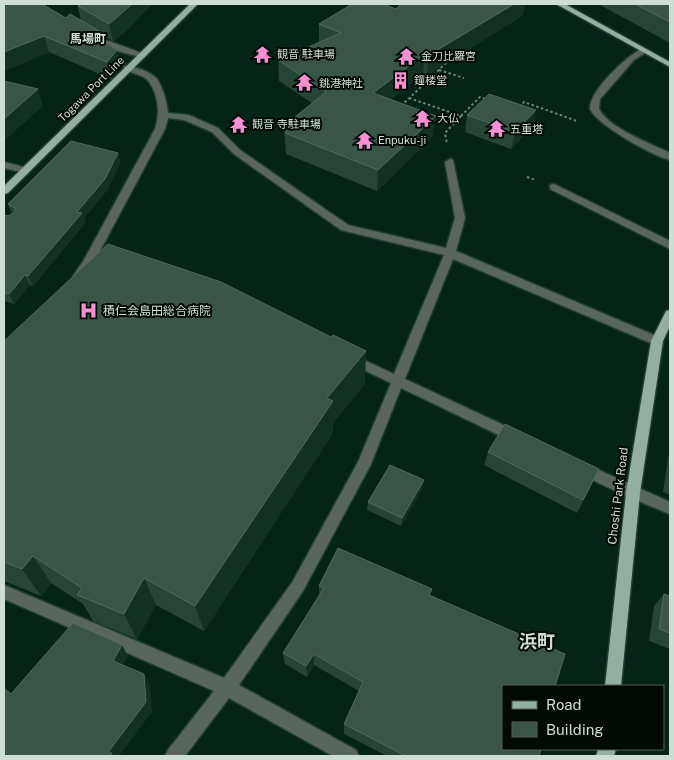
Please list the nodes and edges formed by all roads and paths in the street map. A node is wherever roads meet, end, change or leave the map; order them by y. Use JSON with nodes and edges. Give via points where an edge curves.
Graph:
{"nodes":[{"id":1,"x":194,"y":4,"type":"edge"},
{"id":2,"x":560,"y":4,"type":"edge"},
{"id":3,"x":88,"y":33,"type":"edge"},
{"id":4,"x":644,"y":51,"type":"junction"},
{"id":5,"x":140,"y":56,"type":"junction"},
{"id":6,"x":453,"y":57,"type":"edge"},
{"id":7,"x":670,"y":65,"type":"edge"},
{"id":8,"x":127,"y":68,"type":"junction"},
{"id":9,"x":439,"y":70,"type":"junction"},
{"id":10,"x":464,"y":78,"type":"dead end"},
{"id":11,"x":409,"y":98,"type":"junction"},
{"id":12,"x":489,"y":100,"type":"edge"},
{"id":13,"x":397,"y":109,"type":"edge"},
{"id":14,"x":516,"y":110,"type":"edge"},
{"id":15,"x":164,"y":115,"type":"junction"},
{"id":16,"x":461,"y":116,"type":"junction"},
{"id":17,"x":562,"y":116,"type":"dead end"},
{"id":18,"x":670,"y":157,"type":"edge"},
{"id":19,"x":450,"y":162,"type":"joint"},
{"id":20,"x":4,"y":165,"type":"edge"},
{"id":21,"x":25,"y":170,"type":"junction"},
{"id":22,"x":554,"y":187,"type":"dead end"},
{"id":23,"x":4,"y":191,"type":"edge"},
{"id":24,"x":670,"y":245,"type":"edge"},
{"id":25,"x":450,"y":253,"type":"junction"},
{"id":26,"x":89,"y":262,"type":"junction"},
{"id":27,"x":104,"y":262,"type":"edge"},
{"id":28,"x":74,"y":283,"type":"edge"},
{"id":29,"x":670,"y":314,"type":"edge"},
{"id":30,"x":657,"y":341,"type":"junction"},
{"id":31,"x":340,"y":354,"type":"edge"},
{"id":32,"x":398,"y":381,"type":"junction"},
{"id":33,"x":529,"y":444,"type":"edge"},
{"id":34,"x":572,"y":464,"type":"edge"},
{"id":35,"x":633,"y":493,"type":"junction"},
{"id":36,"x":670,"y":508,"type":"edge"},
{"id":37,"x":4,"y":592,"type":"edge"},
{"id":38,"x":613,"y":685,"type":"edge"},
{"id":39,"x":228,"y":688,"type":"junction"},
{"id":40,"x":174,"y":756,"type":"edge"},
{"id":41,"x":350,"y":756,"type":"edge"}],
"edges":[{"from":1,"to":5,"type":"main road","name":"Togawa Port Line"},
{"from":2,"to":4,"type":"main road"},
{"from":3,"to":5,"type":"street","via":[[113,47]]},
{"from":4,"to":7,"type":"main road"},
{"from":4,"to":18,"type":"street","via":[[632,58],[596,98],[594,107],[608,123]]},
{"from":5,"to":8,"type":"main road","name":"Togawa Port Line"},
{"from":6,"to":9,"type":"path"},
{"from":8,"to":15,"type":"street","via":[[153,80]]},
{"from":8,"to":21,"type":"main road","name":"Togawa Port Line"},
{"from":9,"to":10,"type":"path"},
{"from":9,"to":11,"type":"path"},
{"from":11,"to":13,"type":"path"},
{"from":11,"to":16,"type":"path"},
{"from":12,"to":16,"type":"path","via":[[480,97]]},
{"from":14,"to":17,"type":"path","via":[[524,102]]},
{"from":15,"to":25,"type":"street","via":[[186,117],[215,130],[237,152],[345,228]]},
{"from":15,"to":26,"type":"street","via":[[160,129]]},
{"from":16,"to":19,"type":"path","via":[[444,132]]},
{"from":19,"to":25,"type":"street","via":[[460,218]]},
{"from":20,"to":21,"type":"street"},
{"from":21,"to":23,"type":"main road","name":"Togawa Port Line"},
{"from":22,"to":24,"type":"street"},
{"from":25,"to":30,"type":"street"},
{"from":25,"to":32,"type":"street"},
{"from":26,"to":27,"type":"street"},
{"from":26,"to":28,"type":"street"},
{"from":29,"to":30,"type":"main road","name":"Choshi Park Road"},
{"from":30,"to":35,"type":"main road","name":"Choshi Park Road"},
{"from":31,"to":32,"type":"street"},
{"from":32,"to":33,"type":"street"},
{"from":32,"to":39,"type":"street","via":[[364,464],[298,586]]},
{"from":34,"to":35,"type":"street"},
{"from":35,"to":36,"type":"street"},
{"from":35,"to":38,"type":"main road","name":"Choshi Park Road"},
{"from":37,"to":39,"type":"street"},
{"from":39,"to":40,"type":"street"},
{"from":39,"to":41,"type":"street"}]}
